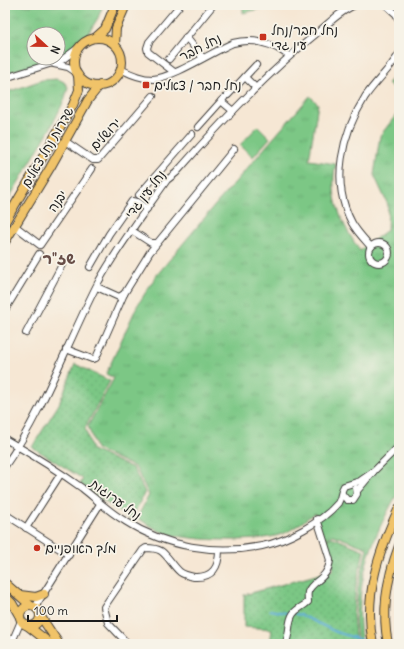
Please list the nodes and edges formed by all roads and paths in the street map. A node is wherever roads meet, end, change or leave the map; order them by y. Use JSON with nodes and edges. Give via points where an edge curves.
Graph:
{"nodes":[{"id":1,"x":115,"y":5,"type":"edge"},
{"id":2,"x":126,"y":5,"type":"edge"},
{"id":3,"x":180,"y":5,"type":"edge"},
{"id":4,"x":213,"y":5,"type":"edge"},
{"id":5,"x":355,"y":5,"type":"edge"},
{"id":6,"x":386,"y":5,"type":"edge"},
{"id":7,"x":399,"y":20,"type":"edge"},
{"id":8,"x":186,"y":37,"type":"junction"},
{"id":9,"x":96,"y":38,"type":"junction"},
{"id":10,"x":115,"y":45,"type":"junction"},
{"id":11,"x":78,"y":48,"type":"junction"},
{"id":12,"x":399,"y":54,"type":"edge"},
{"id":13,"x":289,"y":56,"type":"junction"},
{"id":14,"x":66,"y":58,"type":"edge"},
{"id":15,"x":203,"y":58,"type":"junction"},
{"id":16,"x":169,"y":59,"type":"dead end"},
{"id":17,"x":256,"y":65,"type":"dead end"},
{"id":18,"x":44,"y":66,"type":"edge"},
{"id":19,"x":62,"y":66,"type":"edge"},
{"id":20,"x":120,"y":69,"type":"junction"},
{"id":21,"x":174,"y":72,"type":"junction"},
{"id":22,"x":77,"y":74,"type":"junction"},
{"id":23,"x":245,"y":77,"type":"junction"},
{"id":24,"x":5,"y":78,"type":"edge"},
{"id":25,"x":100,"y":85,"type":"junction"},
{"id":26,"x":256,"y":88,"type":"junction"},
{"id":27,"x":153,"y":96,"type":"dead end"},
{"id":28,"x":224,"y":98,"type":"junction"},
{"id":29,"x":233,"y":111,"type":"junction"},
{"id":30,"x":198,"y":127,"type":"dead end"},
{"id":31,"x":192,"y":134,"type":"dead end"},
{"id":32,"x":66,"y":141,"type":"junction"},
{"id":33,"x":234,"y":149,"type":"dead end"},
{"id":34,"x":165,"y":165,"type":"junction"},
{"id":35,"x":92,"y":169,"type":"dead end"},
{"id":36,"x":176,"y":174,"type":"junction"},
{"id":37,"x":139,"y":195,"type":"dead end"},
{"id":38,"x":147,"y":208,"type":"junction"},
{"id":39,"x":5,"y":222,"type":"edge"},
{"id":40,"x":15,"y":226,"type":"junction"},
{"id":41,"x":131,"y":230,"type":"junction"},
{"id":42,"x":5,"y":242,"type":"edge"},
{"id":43,"x":157,"y":243,"type":"junction"},
{"id":44,"x":371,"y":248,"type":"dead end"},
{"id":45,"x":39,"y":254,"type":"dead end"},
{"id":46,"x":64,"y":261,"type":"dead end"},
{"id":47,"x":90,"y":267,"type":"dead end"},
{"id":48,"x":97,"y":286,"type":"junction"},
{"id":49,"x":124,"y":294,"type":"junction"},
{"id":50,"x":5,"y":310,"type":"edge"},
{"id":51,"x":26,"y":333,"type":"dead end"},
{"id":52,"x":66,"y":350,"type":"junction"},
{"id":53,"x":5,"y":439,"type":"edge"},
{"id":54,"x":398,"y":446,"type":"edge"},
{"id":55,"x":18,"y":447,"type":"junction"},
{"id":56,"x":5,"y":466,"type":"edge"},
{"id":57,"x":373,"y":472,"type":"junction"},
{"id":58,"x":60,"y":475,"type":"junction"},
{"id":59,"x":351,"y":485,"type":"junction"},
{"id":60,"x":357,"y":491,"type":"junction"},
{"id":61,"x":342,"y":494,"type":"junction"},
{"id":62,"x":346,"y":500,"type":"junction"},
{"id":63,"x":100,"y":504,"type":"junction"},
{"id":64,"x":334,"y":507,"type":"junction"},
{"id":65,"x":399,"y":508,"type":"edge"},
{"id":66,"x":5,"y":514,"type":"edge"},
{"id":67,"x":317,"y":519,"type":"junction"},
{"id":68,"x":26,"y":528,"type":"junction"},
{"id":69,"x":399,"y":546,"type":"edge"},
{"id":70,"x":219,"y":550,"type":"junction"},
{"id":71,"x":68,"y":555,"type":"junction"},
{"id":72,"x":5,"y":583,"type":"edge"},
{"id":73,"x":44,"y":594,"type":"junction"},
{"id":74,"x":19,"y":595,"type":"junction"},
{"id":75,"x":5,"y":596,"type":"edge"},
{"id":76,"x":34,"y":607,"type":"junction"},
{"id":77,"x":41,"y":617,"type":"junction"},
{"id":78,"x":25,"y":623,"type":"junction"},
{"id":79,"x":12,"y":642,"type":"edge"},
{"id":80,"x":51,"y":644,"type":"edge"},
{"id":81,"x":59,"y":644,"type":"edge"},
{"id":82,"x":128,"y":644,"type":"edge"},
{"id":83,"x":285,"y":644,"type":"edge"},
{"id":84,"x":373,"y":644,"type":"edge"},
{"id":85,"x":388,"y":644,"type":"edge"}],
"edges":[{"from":1,"to":9,"type":"main road","via":[[105,29]]},
{"from":2,"to":10,"type":"main road","via":[[116,28]]},
{"from":3,"to":21,"type":"street","via":[[149,42],[147,48],[148,52]]},
{"from":4,"to":8,"type":"street"},
{"from":5,"to":13,"type":"street","name":"נחל עין גדי","via":[[339,14]]},
{"from":6,"to":7,"type":"street"},
{"from":8,"to":15,"type":"street"},
{"from":8,"to":16,"type":"street"},
{"from":9,"to":10,"type":"main road","via":[[106,39]]},
{"from":9,"to":11,"type":"main road","via":[[86,41]]},
{"from":10,"to":20,"type":"main road","via":[[121,56]]},
{"from":11,"to":14,"type":"street"},
{"from":11,"to":22,"type":"main road","via":[[74,60]]},
{"from":12,"to":44,"type":"street","via":[[357,110],[348,128],[342,150],[340,168],[348,213]]},
{"from":13,"to":15,"type":"street","name":"נחל חבר","via":[[278,46],[243,40]]},
{"from":13,"to":26,"type":"street","name":"נחל עין גדי"},
{"from":15,"to":21,"type":"street","name":"נחל חבר"},
{"from":17,"to":23,"type":"street"},
{"from":18,"to":24,"type":"street"},
{"from":19,"to":22,"type":"street"},
{"from":20,"to":21,"type":"street","name":"נחל חבר","via":[[135,76],[152,79]]},
{"from":20,"to":25,"type":"main road","via":[[113,80]]},
{"from":22,"to":25,"type":"main road","via":[[89,84]]},
{"from":22,"to":39,"type":"main road","name":"שדרות נחל צאלים","via":[[79,90],[73,105]]},
{"from":23,"to":26,"type":"street"},
{"from":23,"to":28,"type":"street"},
{"from":25,"to":32,"type":"main road","name":"שדרות נחל צאלים","via":[[88,100]]},
{"from":26,"to":29,"type":"street","name":"נחל עין גדי"},
{"from":27,"to":32,"type":"street","name":"ירושלים","via":[[98,160],[93,160]]},
{"from":28,"to":29,"type":"street"},
{"from":28,"to":30,"type":"street"},
{"from":29,"to":36,"type":"street","name":"נחל עין גדי"},
{"from":31,"to":34,"type":"street"},
{"from":32,"to":40,"type":"main road","name":"שדרות נחל צאלים"},
{"from":33,"to":43,"type":"street"},
{"from":34,"to":36,"type":"street"},
{"from":34,"to":37,"type":"street"},
{"from":35,"to":40,"type":"street","name":"יבנה","via":[[40,245]]},
{"from":36,"to":38,"type":"street","name":"נחל עין גדי","via":[[167,180]]},
{"from":38,"to":41,"type":"street","name":"נחל עין גדי"},
{"from":38,"to":47,"type":"street","via":[[132,201]]},
{"from":40,"to":42,"type":"main road","name":"שדרות נחל צאלים"},
{"from":41,"to":43,"type":"street","via":[[151,243]]},
{"from":41,"to":48,"type":"street","name":"נחל עין גדי"},
{"from":43,"to":49,"type":"street"},
{"from":45,"to":50,"type":"street"},
{"from":46,"to":51,"type":"street"},
{"from":48,"to":49,"type":"street","via":[[119,297]]},
{"from":48,"to":52,"type":"street","name":"נחל עין גדי"},
{"from":49,"to":52,"type":"street","via":[[96,358]]},
{"from":52,"to":55,"type":"street","name":"נחל עין גדי"},
{"from":53,"to":55,"type":"street","name":"נחל ערוגות"},
{"from":54,"to":57,"type":"street"},
{"from":55,"to":56,"type":"street","name":"נחל עין גדי"},
{"from":55,"to":58,"type":"street","name":"נחל ערוגות"},
{"from":57,"to":59,"type":"street"},
{"from":57,"to":60,"type":"street"},
{"from":58,"to":63,"type":"street","name":"נחל ערוגות"},
{"from":58,"to":68,"type":"street"},
{"from":59,"to":60,"type":"street"},
{"from":59,"to":61,"type":"street","via":[[344,487]]},
{"from":60,"to":62,"type":"street","via":[[355,499]]},
{"from":61,"to":62,"type":"street"},
{"from":61,"to":64,"type":"street","name":"נחל ערוגות"},
{"from":62,"to":64,"type":"street","name":"נחל ערוגות"},
{"from":63,"to":70,"type":"street","name":"נחל ערוגות","via":[[125,521],[161,539]]},
{"from":63,"to":71,"type":"street"},
{"from":64,"to":67,"type":"street","name":"נחל ערוגות"},
{"from":65,"to":84,"type":"main road","via":[[378,558],[371,587]]},
{"from":66,"to":68,"type":"street"},
{"from":67,"to":70,"type":"street","name":"נחל ערוגות","via":[[286,539],[268,545]]},
{"from":67,"to":83,"type":"street","via":[[330,566],[326,574],[309,591],[308,602],[294,612],[289,638]]},
{"from":68,"to":71,"type":"street"},
{"from":69,"to":85,"type":"main road","via":[[386,590]]},
{"from":70,"to":82,"type":"street","via":[[219,560],[214,571],[208,576],[199,577],[181,573],[159,550],[142,550],[104,607],[108,623]]},
{"from":71,"to":73,"type":"street"},
{"from":72,"to":74,"type":"main road"},
{"from":73,"to":74,"type":"main road","via":[[36,597]]},
{"from":73,"to":76,"type":"street"},
{"from":74,"to":76,"type":"main road"},
{"from":75,"to":78,"type":"main road"},
{"from":76,"to":77,"type":"main road"},
{"from":76,"to":78,"type":"main road","via":[[22,610]]},
{"from":77,"to":78,"type":"main road","via":[[37,624]]},
{"from":77,"to":81,"type":"main road"},
{"from":78,"to":79,"type":"street"},
{"from":78,"to":80,"type":"main road"}]}
